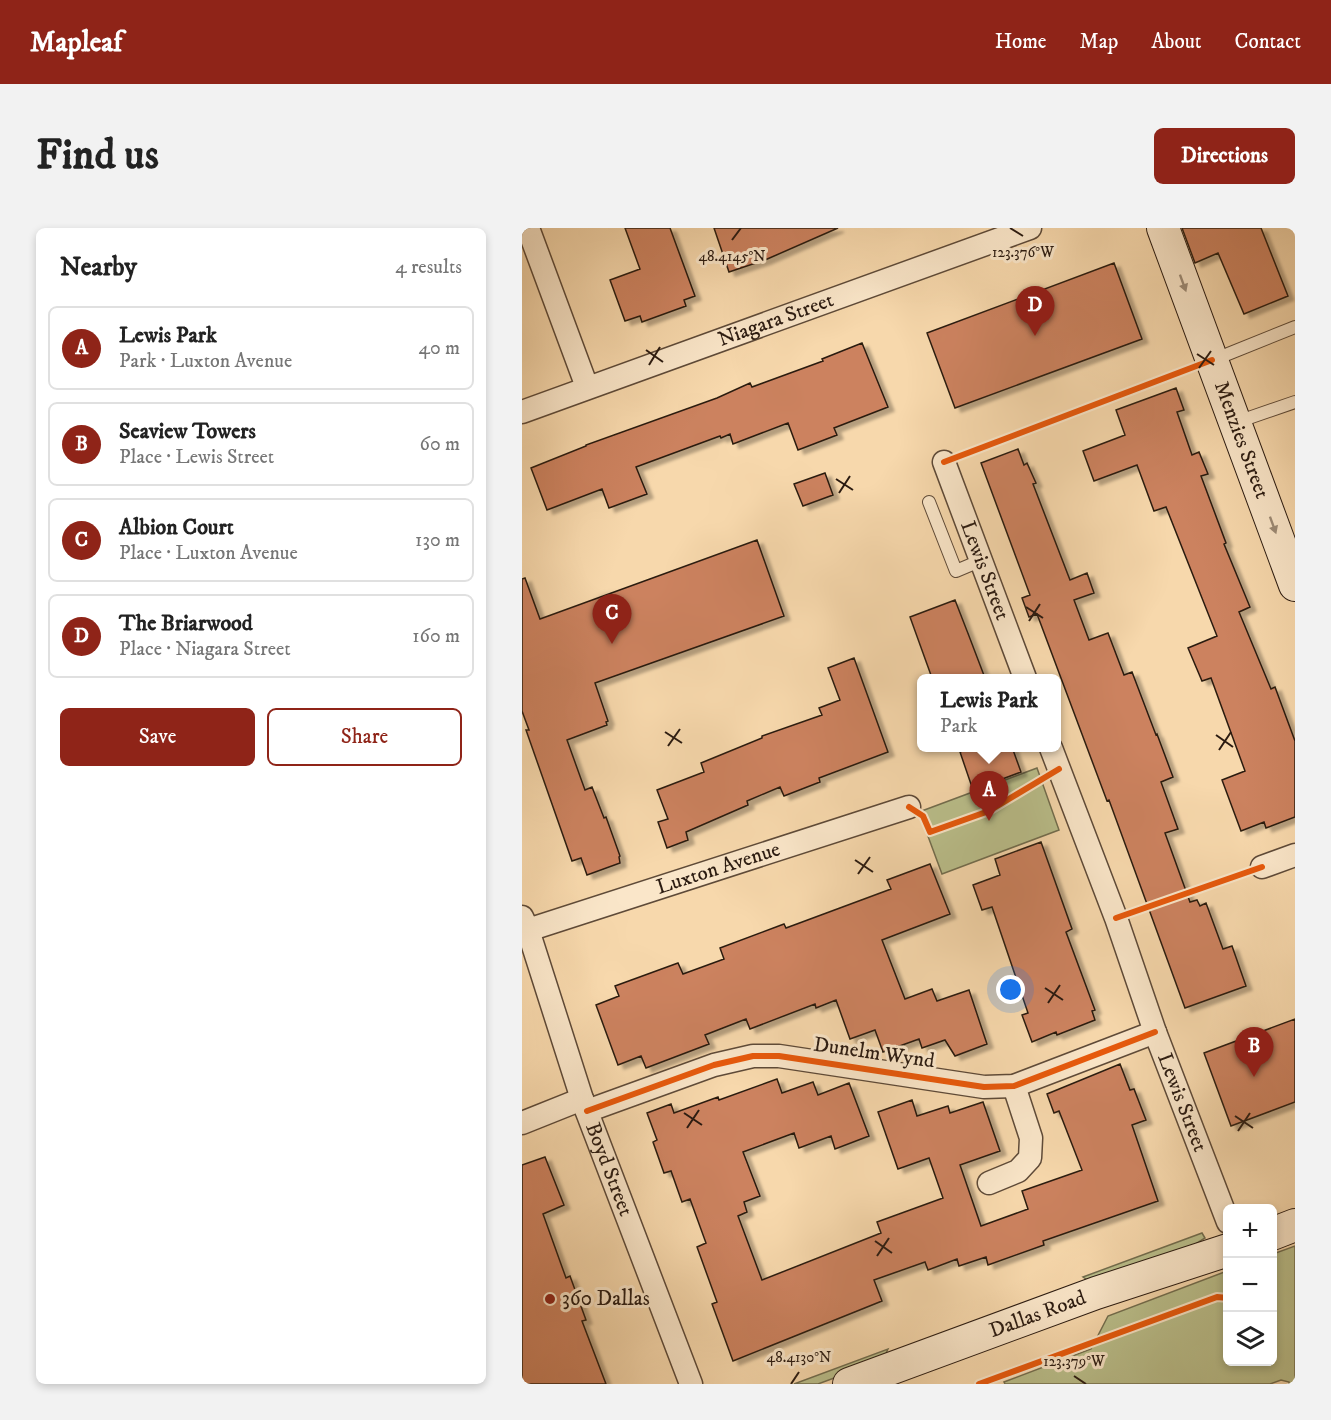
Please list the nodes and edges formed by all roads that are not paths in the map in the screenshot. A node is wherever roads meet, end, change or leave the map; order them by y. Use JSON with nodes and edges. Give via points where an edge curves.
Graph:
{"nodes":[{"id":1,"x":528,"y":228,"type":"edge"},
{"id":2,"x":1030,"y":228,"type":"edge"},
{"id":3,"x":1163,"y":228,"type":"edge"},
{"id":4,"x":1295,"y":327,"type":"edge"},
{"id":5,"x":1212,"y":360,"type":"junction"},
{"id":6,"x":587,"y":387,"type":"junction"},
{"id":7,"x":1295,"y":402,"type":"edge"},
{"id":8,"x":522,"y":411,"type":"edge"},
{"id":9,"x":1235,"y":423,"type":"junction"},
{"id":10,"x":944,"y":462,"type":"dead end"},
{"id":11,"x":929,"y":502,"type":"dead end"},
{"id":12,"x":982,"y":560,"type":"junction"},
{"id":13,"x":1295,"y":585,"type":"edge"},
{"id":14,"x":1024,"y":674,"type":"edge"},
{"id":15,"x":1053,"y":752,"type":"edge"},
{"id":16,"x":909,"y":807,"type":"dead end"},
{"id":17,"x":1295,"y":855,"type":"edge"},
{"id":18,"x":1262,"y":867,"type":"dead end"},
{"id":19,"x":525,"y":924,"type":"edge"},
{"id":20,"x":1155,"y":1032,"type":"junction"},
{"id":21,"x":1014,"y":1086,"type":"junction"},
{"id":22,"x":585,"y":1105,"type":"junction"},
{"id":23,"x":522,"y":1123,"type":"edge"},
{"id":24,"x":989,"y":1183,"type":"dead end"},
{"id":25,"x":1223,"y":1211,"type":"edge"},
{"id":26,"x":1295,"y":1226,"type":"edge"},
{"id":27,"x":1277,"y":1232,"type":"edge"},
{"id":28,"x":1223,"y":1251,"type":"edge"},
{"id":29,"x":691,"y":1384,"type":"edge"},
{"id":30,"x":849,"y":1384,"type":"edge"}],
"edges":[{"from":1,"to":6,"type":"street"},
{"from":2,"to":6,"type":"street","name":"Niagara Street"},
{"from":3,"to":5,"type":"main road","name":"Menzies Street","one_way":true},
{"from":4,"to":5,"type":"lane"},
{"from":5,"to":9,"type":"main road","name":"Menzies Street"},
{"from":6,"to":8,"type":"street","name":"Niagara Street"},
{"from":7,"to":9,"type":"lane"},
{"from":9,"to":13,"type":"main road","name":"Menzies Street","one_way":true},
{"from":10,"to":12,"type":"street","name":"Lewis Street"},
{"from":11,"to":12,"type":"lane","via":[[956,571]]},
{"from":12,"to":14,"type":"street","name":"Lewis Street"},
{"from":15,"to":20,"type":"street","name":"Lewis Street"},
{"from":16,"to":19,"type":"street","name":"Luxton Avenue"},
{"from":17,"to":18,"type":"street"},
{"from":19,"to":22,"type":"street","name":"Boyd Street"},
{"from":20,"to":21,"type":"street","name":"Dunelm Wynd"},
{"from":20,"to":25,"type":"street","name":"Lewis Street"},
{"from":21,"to":22,"type":"street","name":"Dunelm Wynd","via":[[984,1086],[779,1056],[753,1056]]},
{"from":21,"to":24,"type":"street","via":[[1031,1138],[1030,1158],[1018,1171]]},
{"from":22,"to":23,"type":"street","name":"Dunelm Wynd"},
{"from":22,"to":29,"type":"street","name":"Boyd Street"},
{"from":26,"to":27,"type":"main road"},
{"from":28,"to":30,"type":"main road","name":"Dallas Road","via":[[1096,1293]]}]}
